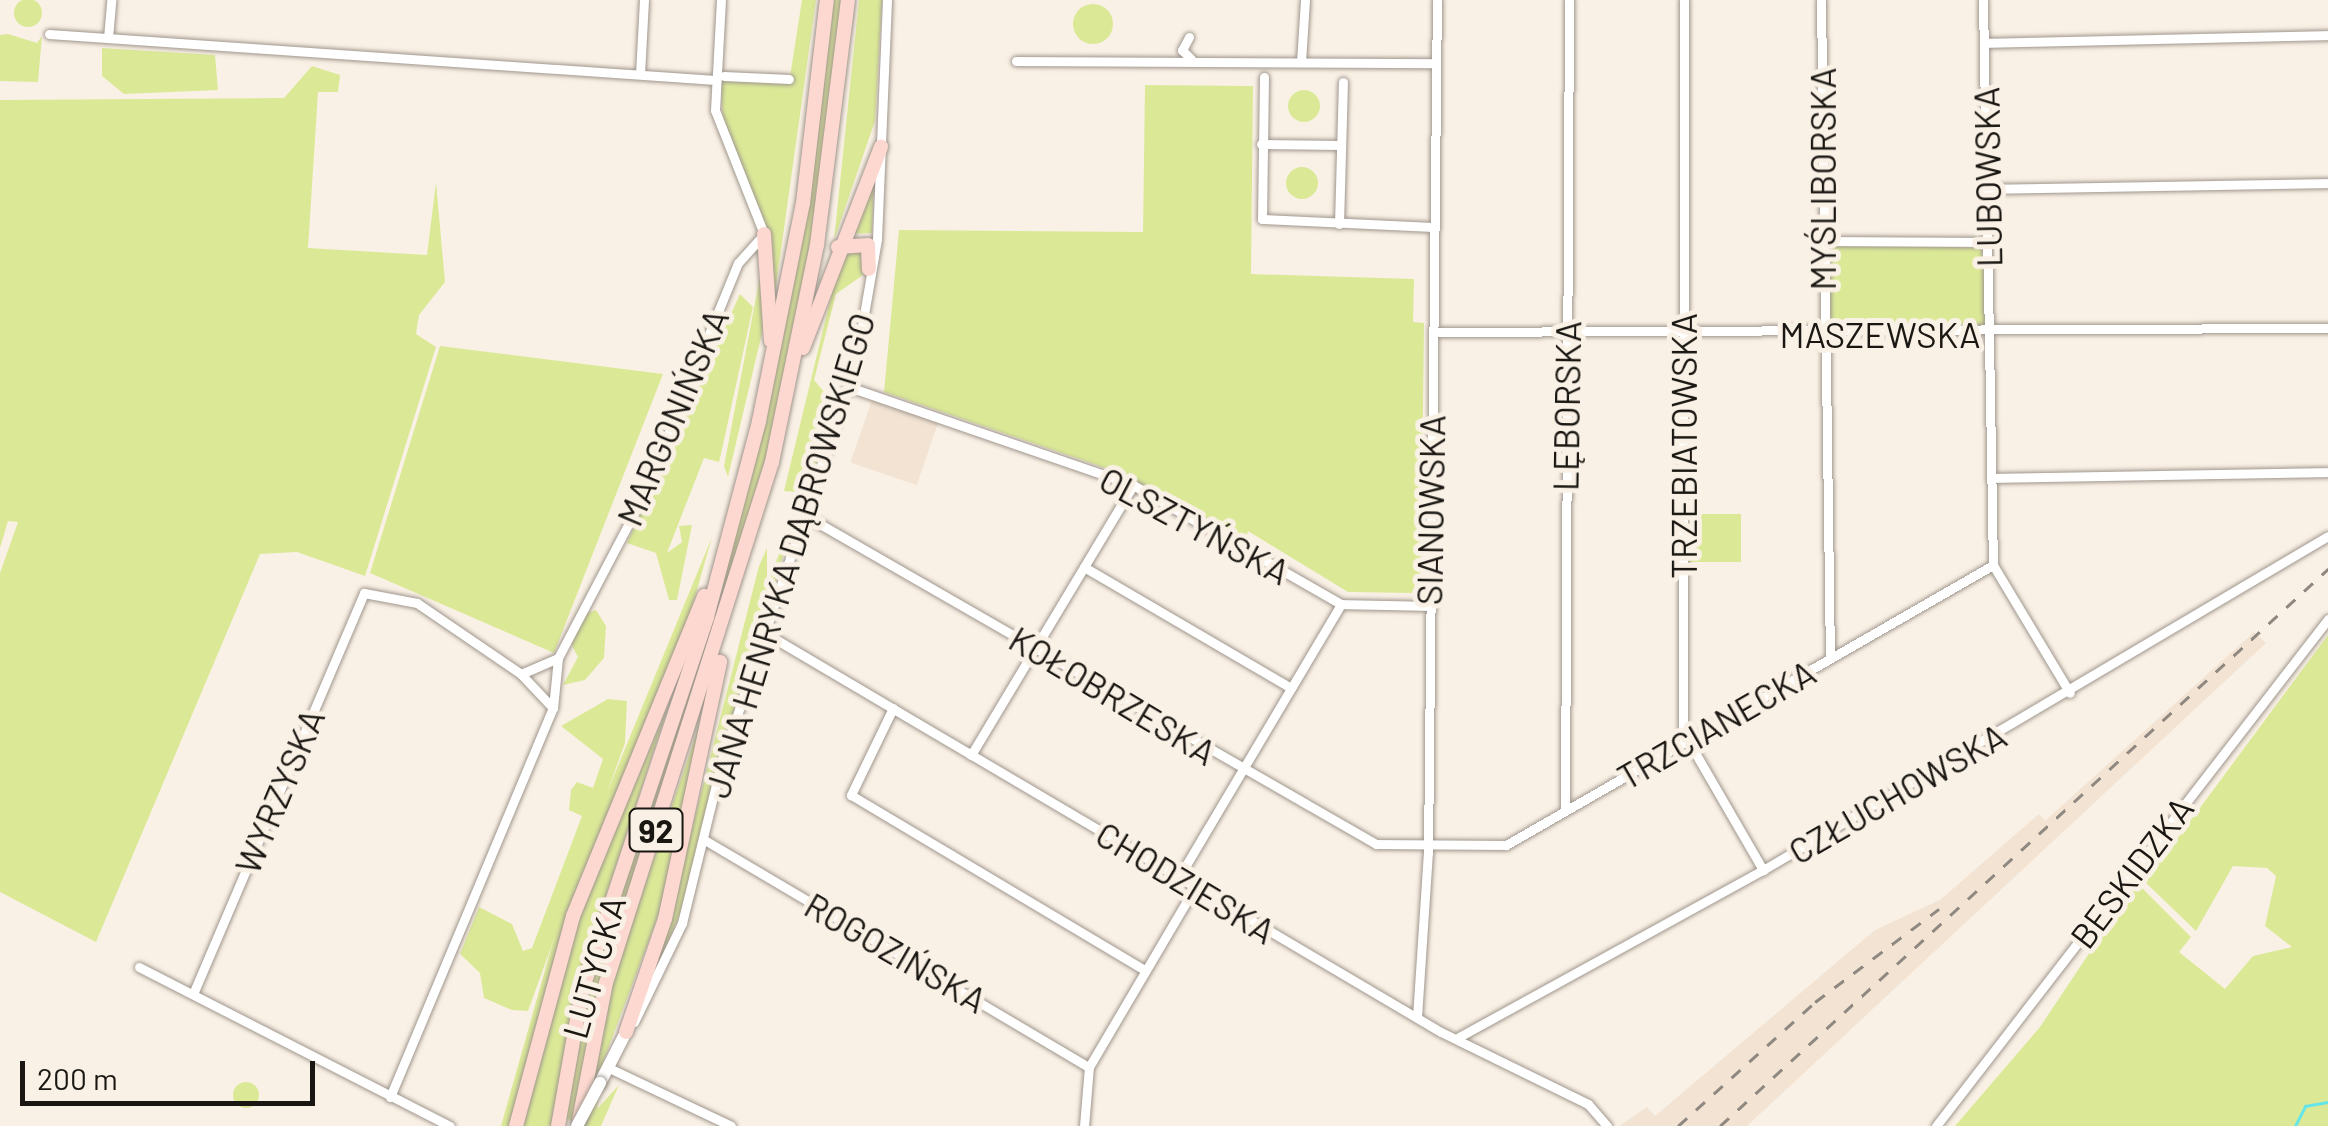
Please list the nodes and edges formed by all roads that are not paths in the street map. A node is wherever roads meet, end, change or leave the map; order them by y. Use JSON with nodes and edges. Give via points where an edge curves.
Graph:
{"nodes":[{"id":1,"x":111,"y":0,"type":"edge"},
{"id":2,"x":644,"y":0,"type":"edge"},
{"id":3,"x":720,"y":0,"type":"edge"},
{"id":4,"x":828,"y":0,"type":"edge"},
{"id":5,"x":848,"y":0,"type":"edge"},
{"id":6,"x":887,"y":0,"type":"edge"},
{"id":7,"x":1305,"y":0,"type":"edge"},
{"id":8,"x":1437,"y":0,"type":"edge"},
{"id":9,"x":1569,"y":0,"type":"edge"},
{"id":10,"x":1684,"y":0,"type":"edge"},
{"id":11,"x":1821,"y":0,"type":"edge"},
{"id":12,"x":1983,"y":0,"type":"edge"},
{"id":13,"x":49,"y":34,"type":"dead end"},
{"id":14,"x":2328,"y":35,"type":"edge"},
{"id":15,"x":108,"y":38,"type":"junction"},
{"id":16,"x":1189,"y":38,"type":"dead end"},
{"id":17,"x":1984,"y":44,"type":"junction"},
{"id":18,"x":1191,"y":59,"type":"junction"},
{"id":19,"x":1016,"y":60,"type":"dead end"},
{"id":20,"x":1301,"y":62,"type":"junction"},
{"id":21,"x":1436,"y":64,"type":"junction"},
{"id":22,"x":640,"y":74,"type":"junction"},
{"id":23,"x":1264,"y":76,"type":"dead end"},
{"id":24,"x":720,"y":78,"type":"junction"},
{"id":25,"x":789,"y":78,"type":"dead end"},
{"id":26,"x":1343,"y":82,"type":"dead end"},
{"id":27,"x":1261,"y":144,"type":"junction"},
{"id":28,"x":1341,"y":145,"type":"junction"},
{"id":29,"x":881,"y":147,"type":"junction"},
{"id":30,"x":2328,"y":182,"type":"edge"},
{"id":31,"x":1986,"y":188,"type":"junction"},
{"id":32,"x":1339,"y":224,"type":"junction"},
{"id":33,"x":1434,"y":227,"type":"junction"},
{"id":34,"x":764,"y":234,"type":"junction"},
{"id":35,"x":1823,"y":241,"type":"junction"},
{"id":36,"x":1988,"y":242,"type":"junction"},
{"id":37,"x":838,"y":247,"type":"junction"},
{"id":38,"x":869,"y":269,"type":"dead end"},
{"id":39,"x":2328,"y":328,"type":"edge"},
{"id":40,"x":1433,"y":332,"type":"junction"},
{"id":41,"x":1567,"y":333,"type":"junction"},
{"id":42,"x":1684,"y":333,"type":"junction"},
{"id":43,"x":1990,"y":334,"type":"junction"},
{"id":44,"x":1823,"y":335,"type":"junction"},
{"id":45,"x":772,"y":367,"type":"junction"},
{"id":46,"x":792,"y":372,"type":"junction"},
{"id":47,"x":849,"y":387,"type":"junction"},
{"id":48,"x":2328,"y":472,"type":"edge"},
{"id":49,"x":1993,"y":478,"type":"junction"},
{"id":50,"x":1133,"y":485,"type":"junction"},
{"id":51,"x":806,"y":516,"type":"junction"},
{"id":52,"x":733,"y":526,"type":"junction"},
{"id":53,"x":2328,"y":536,"type":"edge"},
{"id":54,"x":1993,"y":564,"type":"junction"},
{"id":55,"x":1084,"y":566,"type":"junction"},
{"id":56,"x":1341,"y":604,"type":"junction"},
{"id":57,"x":1429,"y":606,"type":"junction"},
{"id":58,"x":2328,"y":619,"type":"edge"},
{"id":59,"x":726,"y":627,"type":"junction"},
{"id":60,"x":765,"y":632,"type":"junction"},
{"id":61,"x":1036,"y":648,"type":"junction"},
{"id":62,"x":558,"y":658,"type":"junction"},
{"id":63,"x":1830,"y":658,"type":"junction"},
{"id":64,"x":520,"y":674,"type":"junction"},
{"id":65,"x":1291,"y":688,"type":"junction"},
{"id":66,"x":2070,"y":693,"type":"junction"},
{"id":67,"x":553,"y":708,"type":"junction"},
{"id":68,"x":893,"y":708,"type":"junction"},
{"id":69,"x":1688,"y":740,"type":"junction"},
{"id":70,"x":971,"y":755,"type":"junction"},
{"id":71,"x":1241,"y":773,"type":"junction"},
{"id":72,"x":1565,"y":811,"type":"junction"},
{"id":73,"x":703,"y":839,"type":"junction"},
{"id":74,"x":1428,"y":844,"type":"junction"},
{"id":75,"x":1763,"y":870,"type":"junction"},
{"id":76,"x":1179,"y":877,"type":"junction"},
{"id":77,"x":1195,"y":887,"type":"junction"},
{"id":78,"x":139,"y":967,"type":"dead end"},
{"id":79,"x":1144,"y":970,"type":"junction"},
{"id":80,"x":192,"y":994,"type":"junction"},
{"id":81,"x":1417,"y":1018,"type":"junction"},
{"id":82,"x":626,"y":1032,"type":"junction"},
{"id":83,"x":1459,"y":1036,"type":"junction"},
{"id":84,"x":1089,"y":1067,"type":"junction"},
{"id":85,"x":609,"y":1068,"type":"junction"},
{"id":86,"x":390,"y":1097,"type":"junction"},
{"id":87,"x":450,"y":1126,"type":"edge"},
{"id":88,"x":516,"y":1126,"type":"edge"},
{"id":89,"x":558,"y":1126,"type":"edge"},
{"id":90,"x":578,"y":1126,"type":"edge"},
{"id":91,"x":731,"y":1126,"type":"edge"},
{"id":92,"x":1084,"y":1126,"type":"edge"},
{"id":93,"x":1607,"y":1126,"type":"edge"},
{"id":94,"x":1936,"y":1126,"type":"edge"}],
"edges":[{"from":1,"to":15,"type":"street"},
{"from":2,"to":22,"type":"street"},
{"from":3,"to":24,"type":"street"},
{"from":4,"to":45,"type":"main road","name":"JANA HENRYKA DĄBROWSKIEGO","number":"92"},
{"from":5,"to":46,"type":"main road","name":"JANA HENRYKA DĄBROWSKIEGO","number":"92"},
{"from":6,"to":29,"type":"street","name":"JANA HENRYKA DĄBROWSKIEGO"},
{"from":7,"to":20,"type":"street"},
{"from":8,"to":21,"type":"street","name":"SIANOWSKA"},
{"from":9,"to":41,"type":"street","name":"LĘBORSKA"},
{"from":10,"to":42,"type":"street","name":"TRZEBIATOWSKA"},
{"from":11,"to":35,"type":"street","name":"MYŚLIBORSKA"},
{"from":12,"to":17,"type":"street","name":"LUBOWSKA"},
{"from":13,"to":15,"type":"street"},
{"from":14,"to":17,"type":"street"},
{"from":15,"to":22,"type":"street"},
{"from":16,"to":18,"type":"street","via":[[1182,50]]},
{"from":17,"to":31,"type":"street","name":"LUBOWSKA"},
{"from":18,"to":19,"type":"street"},
{"from":18,"to":20,"type":"street"},
{"from":20,"to":21,"type":"street"},
{"from":21,"to":33,"type":"street","name":"SIANOWSKA"},
{"from":22,"to":24,"type":"street"},
{"from":23,"to":27,"type":"street"},
{"from":24,"to":25,"type":"street"},
{"from":24,"to":34,"type":"street","via":[[720,132]]},
{"from":26,"to":28,"type":"street"},
{"from":27,"to":28,"type":"street"},
{"from":27,"to":32,"type":"street","via":[[1262,219]]},
{"from":28,"to":32,"type":"street"},
{"from":29,"to":37,"type":"main road"},
{"from":29,"to":47,"type":"street","name":"JANA HENRYKA DĄBROWSKIEGO","via":[[872,285]]},
{"from":30,"to":31,"type":"street"},
{"from":31,"to":36,"type":"street","name":"LUBOWSKA"},
{"from":32,"to":33,"type":"street"},
{"from":33,"to":40,"type":"street","name":"SIANOWSKA"},
{"from":34,"to":45,"type":"main road"},
{"from":34,"to":62,"type":"street","name":"MARGONIŃSKA","via":[[738,262],[637,508]]},
{"from":35,"to":36,"type":"street"},
{"from":35,"to":44,"type":"street","name":"MYŚLIBORSKA"},
{"from":36,"to":43,"type":"street","name":"LUBOWSKA"},
{"from":37,"to":38,"type":"main road","via":[[868,244]]},
{"from":37,"to":46,"type":"main road"},
{"from":39,"to":43,"type":"street","name":"MASZEWSKA"},
{"from":40,"to":41,"type":"street","name":"MASZEWSKA"},
{"from":40,"to":57,"type":"street","name":"SIANOWSKA"},
{"from":41,"to":42,"type":"street","name":"MASZEWSKA"},
{"from":41,"to":72,"type":"street","name":"LĘBORSKA"},
{"from":42,"to":44,"type":"street","name":"MASZEWSKA"},
{"from":42,"to":69,"type":"street","name":"TRZEBIATOWSKA"},
{"from":43,"to":44,"type":"street","name":"MASZEWSKA"},
{"from":43,"to":49,"type":"street","name":"LUBOWSKA"},
{"from":44,"to":63,"type":"street","name":"MYŚLIBORSKA"},
{"from":45,"to":52,"type":"main road","name":"JANA HENRYKA DĄBROWSKIEGO","number":"92"},
{"from":46,"to":59,"type":"main road","name":"JANA HENRYKA DĄBROWSKIEGO","number":"92"},
{"from":47,"to":50,"type":"street","name":"OLSZTYŃSKA"},
{"from":47,"to":51,"type":"street","name":"JANA HENRYKA DĄBROWSKIEGO"},
{"from":48,"to":49,"type":"street"},
{"from":49,"to":54,"type":"street","name":"LUBOWSKA"},
{"from":50,"to":55,"type":"street"},
{"from":50,"to":56,"type":"street","name":"OLSZTYŃSKA"},
{"from":51,"to":60,"type":"street","name":"JANA HENRYKA DĄBROWSKIEGO"},
{"from":51,"to":61,"type":"street","name":"KOŁOBRZESKA"},
{"from":52,"to":88,"type":"main road","via":[[577,904]]},
{"from":52,"to":89,"type":"main road","name":"LUTYCKA","number":"92","via":[[582,991]]},
{"from":53,"to":66,"type":"street","name":"CZŁUCHOWSKA"},
{"from":54,"to":63,"type":"street","name":"TRZCIANECKA"},
{"from":54,"to":66,"type":"street"},
{"from":55,"to":61,"type":"street"},
{"from":55,"to":65,"type":"street"},
{"from":56,"to":57,"type":"street","name":"OLSZTYŃSKA"},
{"from":56,"to":65,"type":"street"},
{"from":57,"to":74,"type":"street","name":"SIANOWSKA"},
{"from":58,"to":94,"type":"street","name":"BESKIDZKA"},
{"from":59,"to":82,"type":"main road","via":[[664,918]]},
{"from":59,"to":90,"type":"main road","name":"LUTYCKA","number":"92","via":[[606,984]]},
{"from":60,"to":68,"type":"street","name":"CHODZIESKA"},
{"from":60,"to":73,"type":"street","name":"JANA HENRYKA DĄBROWSKIEGO"},
{"from":61,"to":70,"type":"street"},
{"from":61,"to":71,"type":"street","name":"KOŁOBRZESKA"},
{"from":62,"to":64,"type":"street"},
{"from":62,"to":67,"type":"street","name":"MARGONIŃSKA"},
{"from":63,"to":69,"type":"street","name":"TRZCIANECKA"},
{"from":64,"to":67,"type":"street"},
{"from":64,"to":80,"type":"street","name":"WYRZYSKA","via":[[417,603],[368,590]]},
{"from":65,"to":71,"type":"street"},
{"from":66,"to":75,"type":"street","name":"CZŁUCHOWSKA"},
{"from":67,"to":86,"type":"street","name":"MARGONIŃSKA"},
{"from":68,"to":70,"type":"street","name":"CHODZIESKA"},
{"from":68,"to":79,"type":"street","via":[[850,782],[856,800]]},
{"from":69,"to":72,"type":"street","name":"TRZCIANECKA"},
{"from":69,"to":75,"type":"street","name":"TRZEBIATOWSKA"},
{"from":70,"to":76,"type":"street","name":"CHODZIESKA"},
{"from":71,"to":74,"type":"street","name":"KOŁOBRZESKA","via":[[1366,844]]},
{"from":71,"to":76,"type":"street"},
{"from":72,"to":74,"type":"street","name":"TRZCIANECKA","via":[[1506,844]]},
{"from":73,"to":82,"type":"street","name":"JANA HENRYKA DĄBROWSKIEGO","via":[[670,957]]},
{"from":73,"to":84,"type":"street","name":"ROGOZIŃSKA"},
{"from":74,"to":81,"type":"street","name":"SIANOWSKA"},
{"from":75,"to":83,"type":"street","name":"CZŁUCHOWSKA"},
{"from":76,"to":77,"type":"street","name":"CHODZIESKA"},
{"from":77,"to":79,"type":"street"},
{"from":77,"to":81,"type":"street","name":"CHODZIESKA"},
{"from":78,"to":80,"type":"street"},
{"from":79,"to":84,"type":"street"},
{"from":80,"to":86,"type":"street"},
{"from":81,"to":83,"type":"street","name":"CHODZIESKA"},
{"from":82,"to":85,"type":"main road"},
{"from":83,"to":93,"type":"street","name":"CHODZIESKA","via":[[1588,1104]]},
{"from":84,"to":92,"type":"street"},
{"from":85,"to":90,"type":"main road","bridge":true},
{"from":85,"to":91,"type":"street"},
{"from":86,"to":87,"type":"street"}]}
